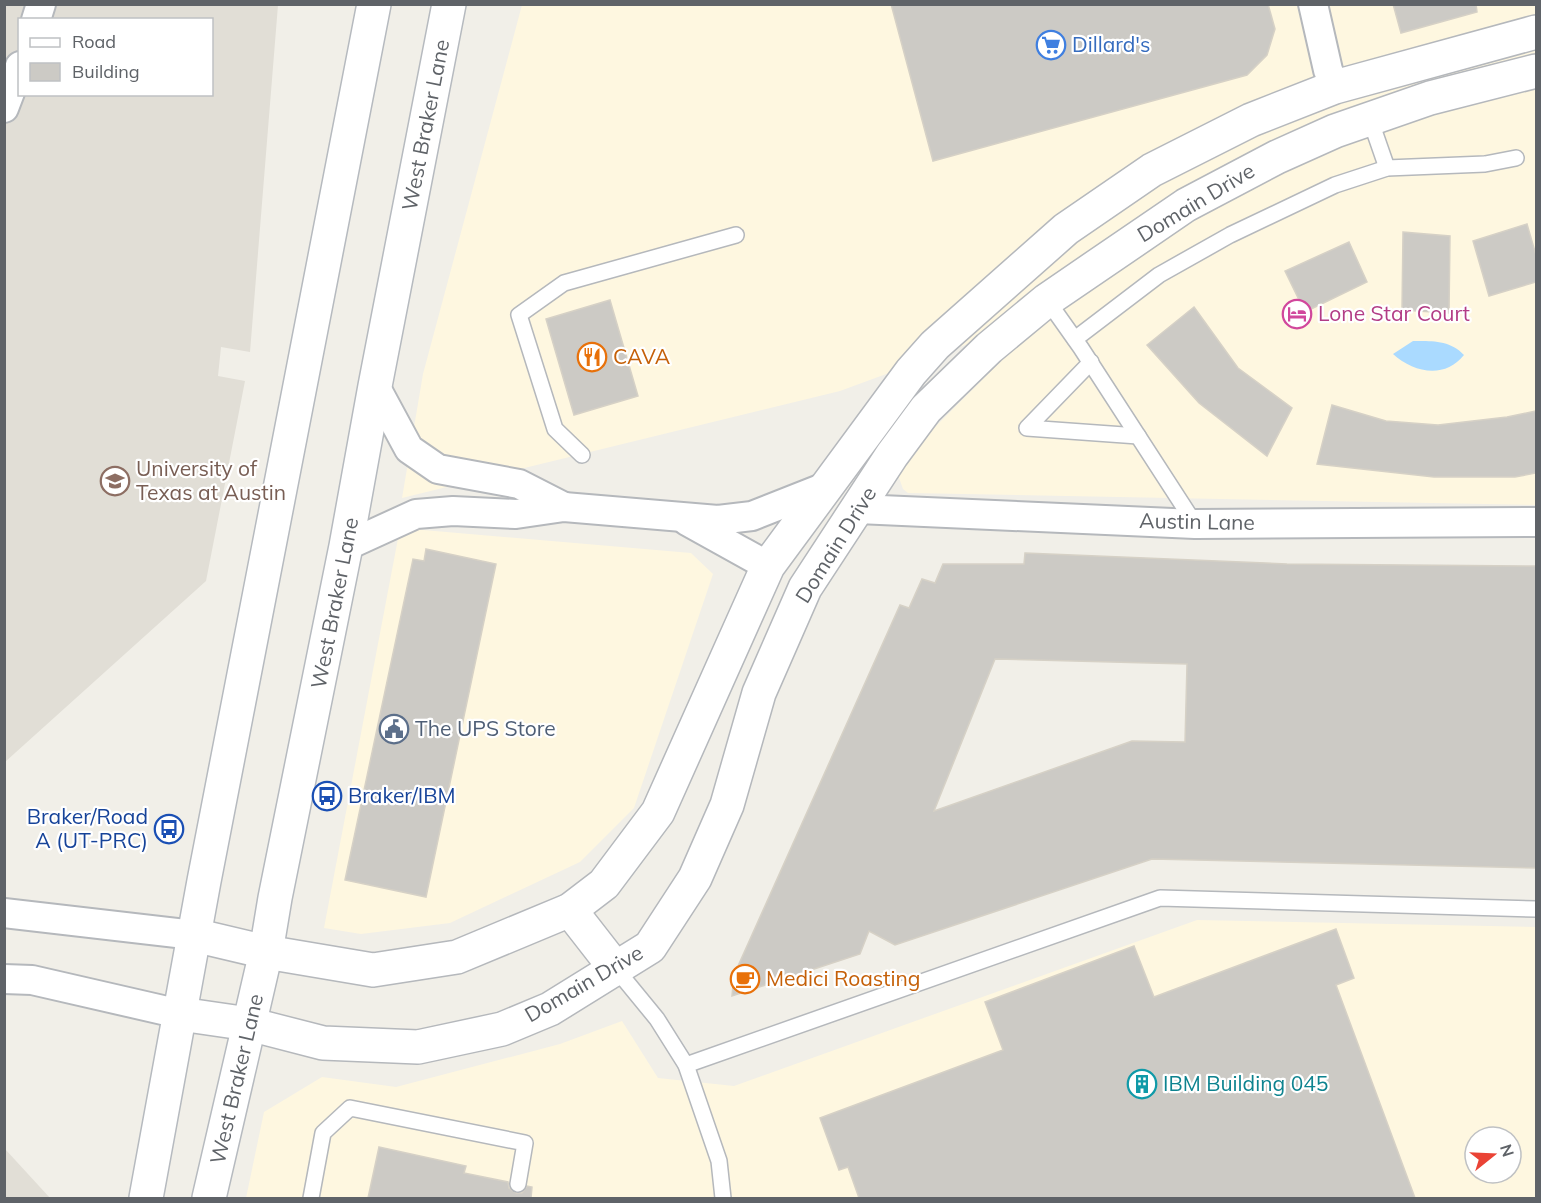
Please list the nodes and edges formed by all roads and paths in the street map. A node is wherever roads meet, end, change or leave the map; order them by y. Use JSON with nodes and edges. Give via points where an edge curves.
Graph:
{"nodes":[{"id":1,"x":374,"y":4,"type":"edge"},
{"id":2,"x":449,"y":4,"type":"edge"},
{"id":3,"x":1313,"y":4,"type":"edge"},
{"id":4,"x":1536,"y":32,"type":"edge"},
{"id":5,"x":18,"y":71,"type":"edge"},
{"id":6,"x":1536,"y":71,"type":"edge"},
{"id":7,"x":1335,"y":87,"type":"junction"},
{"id":8,"x":4,"y":108,"type":"edge"},
{"id":9,"x":1370,"y":119,"type":"junction"},
{"id":10,"x":1516,"y":158,"type":"dead end"},
{"id":11,"x":1387,"y":168,"type":"junction"},
{"id":12,"x":736,"y":235,"type":"dead end"},
{"id":13,"x":1082,"y":275,"type":"junction"},
{"id":14,"x":1047,"y":300,"type":"junction"},
{"id":15,"x":1075,"y":339,"type":"junction"},
{"id":16,"x":935,"y":345,"type":"junction"},
{"id":17,"x":1091,"y":362,"type":"junction"},
{"id":18,"x":961,"y":376,"type":"junction"},
{"id":19,"x":375,"y":386,"type":"junction"},
{"id":20,"x":1138,"y":436,"type":"junction"},
{"id":21,"x":582,"y":455,"type":"dead end"},
{"id":22,"x":828,"y":486,"type":"junction"},
{"id":23,"x":564,"y":507,"type":"junction"},
{"id":24,"x":858,"y":509,"type":"junction"},
{"id":25,"x":683,"y":518,"type":"junction"},
{"id":26,"x":1536,"y":522,"type":"edge"},
{"id":27,"x":1195,"y":524,"type":"junction"},
{"id":28,"x":346,"y":546,"type":"junction"},
{"id":29,"x":768,"y":566,"type":"junction"},
{"id":30,"x":805,"y":588,"type":"junction"},
{"id":31,"x":1536,"y":909,"type":"edge"},
{"id":32,"x":570,"y":910,"type":"junction"},
{"id":33,"x":4,"y":913,"type":"edge"},
{"id":34,"x":194,"y":935,"type":"junction"},
{"id":35,"x":266,"y":952,"type":"junction"},
{"id":36,"x":616,"y":969,"type":"junction"},
{"id":37,"x":4,"y":979,"type":"edge"},
{"id":38,"x":180,"y":1014,"type":"junction"},
{"id":39,"x":249,"y":1024,"type":"junction"},
{"id":40,"x":687,"y":1065,"type":"junction"},
{"id":41,"x":518,"y":1184,"type":"dead end"},
{"id":42,"x":146,"y":1198,"type":"edge"},
{"id":43,"x":209,"y":1198,"type":"edge"},
{"id":44,"x":311,"y":1198,"type":"edge"},
{"id":45,"x":723,"y":1198,"type":"edge"}],
"edges":[{"from":1,"to":34,"type":"street"},
{"from":2,"to":19,"type":"street","name":"West Braker Lane"},
{"from":3,"to":7,"type":"street"},
{"from":4,"to":7,"type":"street","name":"Domain Drive"},
{"from":5,"to":8,"type":"street"},
{"from":6,"to":9,"type":"street","name":"Domain Drive","via":[[1430,98]]},
{"from":7,"to":13,"type":"street","via":[[1336,97],[1328,112],[1244,150],[1129,217]]},
{"from":7,"to":16,"type":"street","name":"Domain Drive","via":[[1251,120],[1152,170],[1066,229]]},
{"from":9,"to":11,"type":"lane"},
{"from":9,"to":13,"type":"street","name":"Domain Drive","via":[[1276,157],[1186,205]]},
{"from":10,"to":11,"type":"lane","via":[[1474,165]]},
{"from":11,"to":15,"type":"lane","via":[[1335,185],[1230,235],[1159,276]]},
{"from":12,"to":21,"type":"lane","via":[[564,283],[519,315],[555,429]]},
{"from":13,"to":14,"type":"street","name":"Domain Drive"},
{"from":14,"to":15,"type":"lane"},
{"from":14,"to":18,"type":"street","name":"Domain Drive"},
{"from":15,"to":17,"type":"lane"},
{"from":16,"to":18,"type":"street"},
{"from":16,"to":22,"type":"street","name":"Domain Drive"},
{"from":17,"to":20,"type":"lane"},
{"from":17,"to":20,"type":"lane","via":[[1027,428]]},
{"from":18,"to":24,"type":"street","name":"Domain Drive","via":[[926,409]]},
{"from":19,"to":23,"type":"street","via":[[409,449],[438,469],[519,484]]},
{"from":19,"to":28,"type":"street","name":"West Braker Lane"},
{"from":20,"to":27,"type":"lane"},
{"from":22,"to":25,"type":"street","via":[[752,516],[718,520]]},
{"from":22,"to":29,"type":"street","name":"Domain Drive"},
{"from":23,"to":25,"type":"street"},
{"from":23,"to":28,"type":"street","via":[[516,514],[416,514]]},
{"from":24,"to":27,"type":"street","name":"Austin Lane"},
{"from":24,"to":30,"type":"street","name":"Domain Drive"},
{"from":25,"to":29,"type":"street"},
{"from":26,"to":27,"type":"street","name":"Austin Lane"},
{"from":28,"to":35,"type":"street","name":"West Braker Lane"},
{"from":29,"to":30,"type":"street"},
{"from":29,"to":32,"type":"street","name":"Domain Drive","via":[[657,812],[604,884]]},
{"from":30,"to":36,"type":"street","name":"Domain Drive","via":[[759,693],[727,805],[695,878],[650,947]]},
{"from":31,"to":40,"type":"lane","via":[[1160,898]]},
{"from":32,"to":35,"type":"street","name":"Domain Drive","via":[[457,957],[373,970]]},
{"from":32,"to":36,"type":"street"},
{"from":33,"to":34,"type":"street"},
{"from":34,"to":35,"type":"street","name":"Domain Drive"},
{"from":34,"to":38,"type":"street"},
{"from":35,"to":39,"type":"street","name":"West Braker Lane"},
{"from":36,"to":39,"type":"street","name":"Domain Drive","via":[[550,1009],[501,1029],[418,1047],[323,1043]]},
{"from":36,"to":40,"type":"lane","via":[[657,1019]]},
{"from":37,"to":38,"type":"street","via":[[32,980]]},
{"from":38,"to":39,"type":"street","name":"Domain Drive"},
{"from":38,"to":42,"type":"street"},
{"from":39,"to":43,"type":"street","name":"West Braker Lane"},
{"from":40,"to":45,"type":"lane","via":[[719,1161]]},
{"from":41,"to":44,"type":"lane","via":[[525,1143],[350,1108],[323,1133]]}]}
